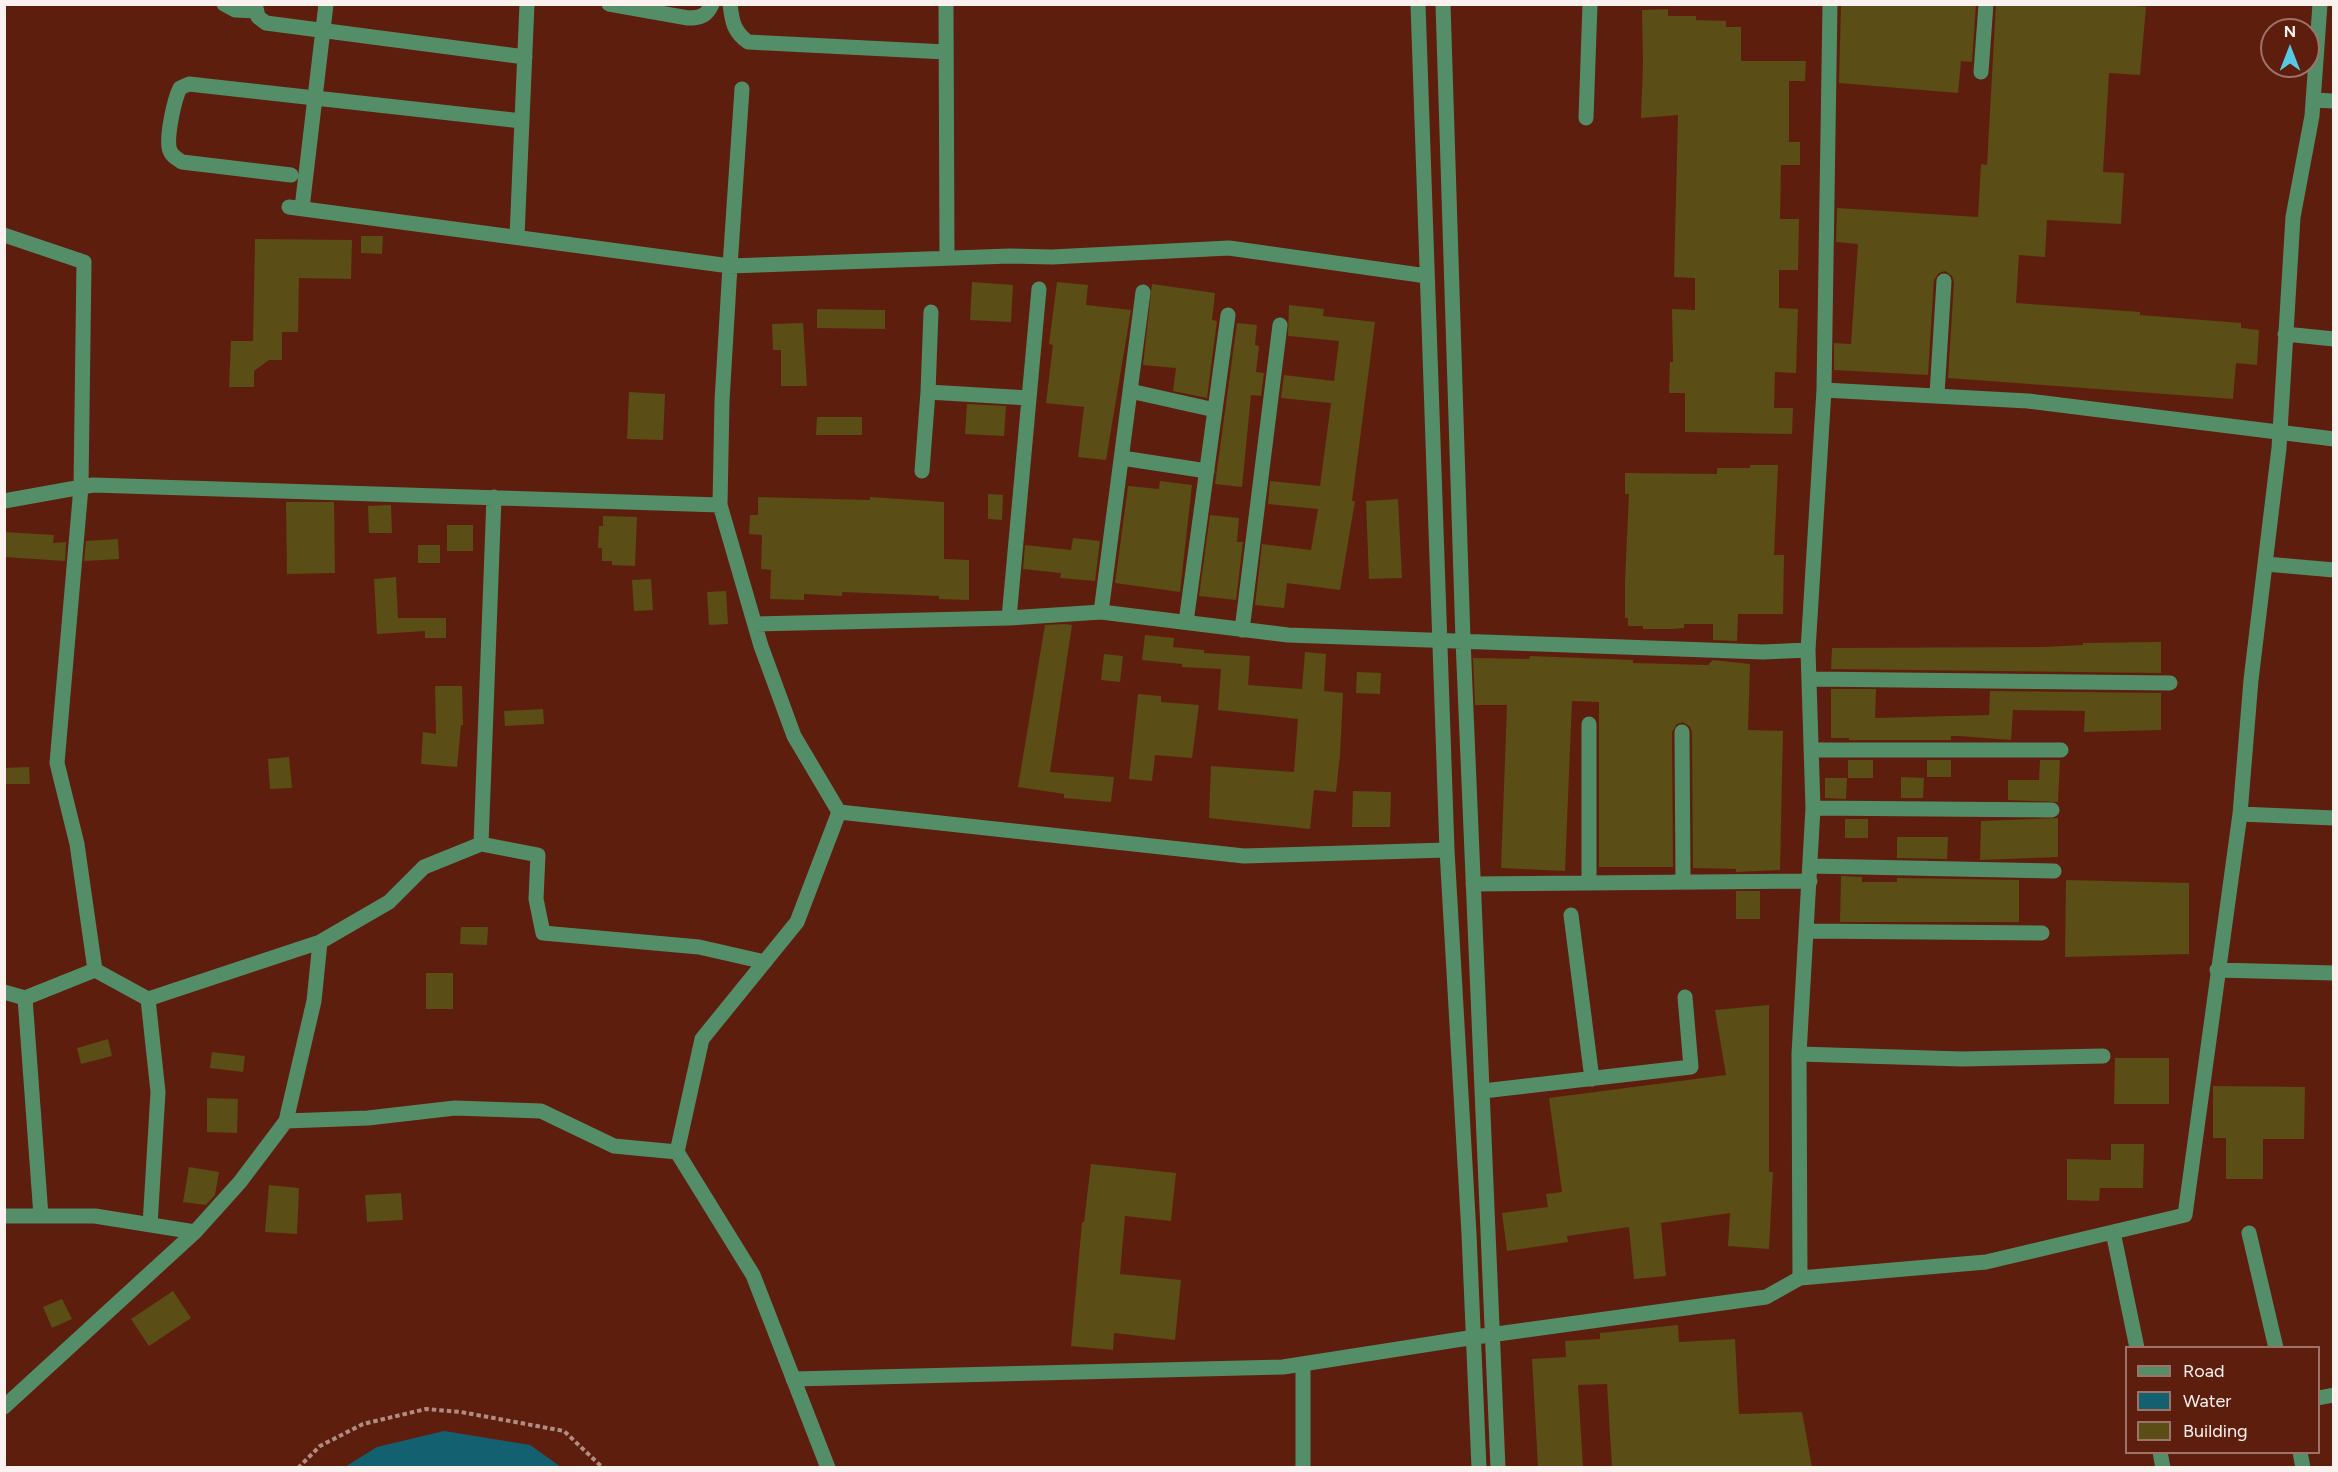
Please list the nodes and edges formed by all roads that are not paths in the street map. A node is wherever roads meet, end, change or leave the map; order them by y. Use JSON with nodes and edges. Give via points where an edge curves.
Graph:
{"nodes":[{"id":1,"x":224,"y":4,"type":"edge"},
{"id":2,"x":326,"y":4,"type":"edge"},
{"id":3,"x":527,"y":4,"type":"edge"},
{"id":4,"x":609,"y":4,"type":"edge"},
{"id":5,"x":712,"y":4,"type":"edge"},
{"id":6,"x":730,"y":4,"type":"edge"},
{"id":7,"x":946,"y":4,"type":"edge"},
{"id":8,"x":1418,"y":4,"type":"edge"},
{"id":9,"x":1443,"y":4,"type":"edge"},
{"id":10,"x":1590,"y":4,"type":"edge"},
{"id":11,"x":1830,"y":4,"type":"edge"},
{"id":12,"x":1986,"y":4,"type":"edge"},
{"id":13,"x":2320,"y":4,"type":"edge"},
{"id":14,"x":256,"y":8,"type":"edge"},
{"id":15,"x":650,"y":8,"type":"edge"},
{"id":16,"x":322,"y":30,"type":"junction"},
{"id":17,"x":946,"y":52,"type":"junction"},
{"id":18,"x":525,"y":57,"type":"junction"},
{"id":19,"x":1981,"y":72,"type":"dead end"},
{"id":20,"x":742,"y":89,"type":"dead end"},
{"id":21,"x":314,"y":98,"type":"junction"},
{"id":22,"x":2313,"y":100,"type":"junction"},
{"id":23,"x":2334,"y":101,"type":"edge"},
{"id":24,"x":1586,"y":118,"type":"dead end"},
{"id":25,"x":522,"y":121,"type":"junction"},
{"id":26,"x":291,"y":175,"type":"dead end"},
{"id":27,"x":4,"y":235,"type":"edge"},
{"id":28,"x":517,"y":236,"type":"junction"},
{"id":29,"x":947,"y":258,"type":"junction"},
{"id":30,"x":730,"y":266,"type":"junction"},
{"id":31,"x":1427,"y":276,"type":"junction"},
{"id":32,"x":1944,"y":281,"type":"dead end"},
{"id":33,"x":1039,"y":289,"type":"dead end"},
{"id":34,"x":1143,"y":292,"type":"dead end"},
{"id":35,"x":932,"y":312,"type":"dead end"},
{"id":36,"x":1228,"y":315,"type":"dead end"},
{"id":37,"x":1280,"y":325,"type":"dead end"},
{"id":38,"x":2285,"y":334,"type":"junction"},
{"id":39,"x":2334,"y":339,"type":"edge"},
{"id":40,"x":1824,"y":390,"type":"junction"},
{"id":41,"x":1130,"y":391,"type":"junction"},
{"id":42,"x":928,"y":392,"type":"junction"},
{"id":43,"x":1937,"y":394,"type":"junction"},
{"id":44,"x":1029,"y":398,"type":"junction"},
{"id":45,"x":1215,"y":410,"type":"junction"},
{"id":46,"x":2280,"y":434,"type":"junction"},
{"id":47,"x":2334,"y":439,"type":"edge"},
{"id":48,"x":1122,"y":458,"type":"junction"},
{"id":49,"x":922,"y":471,"type":"dead end"},
{"id":50,"x":1207,"y":471,"type":"junction"},
{"id":51,"x":81,"y":487,"type":"junction"},
{"id":52,"x":494,"y":497,"type":"junction"},
{"id":53,"x":4,"y":501,"type":"edge"},
{"id":54,"x":720,"y":505,"type":"junction"},
{"id":55,"x":2266,"y":564,"type":"junction"},
{"id":56,"x":2334,"y":570,"type":"edge"},
{"id":57,"x":1101,"y":612,"type":"junction"},
{"id":58,"x":1010,"y":618,"type":"junction"},
{"id":59,"x":1186,"y":622,"type":"junction"},
{"id":60,"x":755,"y":624,"type":"junction"},
{"id":61,"x":1242,"y":630,"type":"junction"},
{"id":62,"x":1440,"y":640,"type":"junction"},
{"id":63,"x":1463,"y":640,"type":"junction"},
{"id":64,"x":1808,"y":651,"type":"junction"},
{"id":65,"x":1809,"y":679,"type":"junction"},
{"id":66,"x":2170,"y":683,"type":"dead end"},
{"id":67,"x":1589,"y":724,"type":"dead end"},
{"id":68,"x":1683,"y":732,"type":"dead end"},
{"id":69,"x":1811,"y":750,"type":"junction"},
{"id":70,"x":2061,"y":750,"type":"dead end"},
{"id":71,"x":1813,"y":808,"type":"junction"},
{"id":72,"x":2052,"y":810,"type":"dead end"},
{"id":73,"x":839,"y":812,"type":"junction"},
{"id":74,"x":2240,"y":814,"type":"junction"},
{"id":75,"x":2334,"y":818,"type":"edge"},
{"id":76,"x":482,"y":844,"type":"junction"},
{"id":77,"x":1447,"y":850,"type":"junction"},
{"id":78,"x":2054,"y":871,"type":"dead end"},
{"id":79,"x":1810,"y":874,"type":"junction"},
{"id":80,"x":1589,"y":882,"type":"junction"},
{"id":81,"x":1683,"y":882,"type":"junction"},
{"id":82,"x":1473,"y":884,"type":"junction"},
{"id":83,"x":1571,"y":915,"type":"dead end"},
{"id":84,"x":1807,"y":931,"type":"junction"},
{"id":85,"x":2042,"y":933,"type":"dead end"},
{"id":86,"x":320,"y":942,"type":"junction"},
{"id":87,"x":765,"y":962,"type":"junction"},
{"id":88,"x":95,"y":970,"type":"junction"},
{"id":89,"x":2217,"y":970,"type":"junction"},
{"id":90,"x":2334,"y":973,"type":"edge"},
{"id":91,"x":4,"y":992,"type":"edge"},
{"id":92,"x":1685,"y":997,"type":"dead end"},
{"id":93,"x":25,"y":998,"type":"junction"},
{"id":94,"x":148,"y":999,"type":"junction"},
{"id":95,"x":1799,"y":1054,"type":"junction"},
{"id":96,"x":2103,"y":1056,"type":"dead end"},
{"id":97,"x":1592,"y":1079,"type":"junction"},
{"id":98,"x":1483,"y":1091,"type":"junction"},
{"id":99,"x":286,"y":1121,"type":"junction"},
{"id":100,"x":677,"y":1152,"type":"junction"},
{"id":101,"x":4,"y":1216,"type":"edge"},
{"id":102,"x":41,"y":1216,"type":"junction"},
{"id":103,"x":150,"y":1225,"type":"junction"},
{"id":104,"x":195,"y":1232,"type":"junction"},
{"id":105,"x":2113,"y":1232,"type":"junction"},
{"id":106,"x":2249,"y":1233,"type":"dead end"},
{"id":107,"x":1800,"y":1278,"type":"junction"},
{"id":108,"x":1494,"y":1335,"type":"junction"},
{"id":109,"x":1475,"y":1337,"type":"junction"},
{"id":110,"x":2138,"y":1346,"type":"edge"},
{"id":111,"x":2276,"y":1346,"type":"edge"},
{"id":112,"x":1303,"y":1364,"type":"junction"},
{"id":113,"x":793,"y":1379,"type":"junction"},
{"id":114,"x":4,"y":1407,"type":"edge"},
{"id":115,"x":828,"y":1467,"type":"edge"},
{"id":116,"x":1303,"y":1467,"type":"edge"},
{"id":117,"x":1479,"y":1467,"type":"edge"},
{"id":118,"x":1498,"y":1467,"type":"edge"}],
"edges":[{"from":1,"to":14,"type":"street","via":[[235,10]]},
{"from":2,"to":16,"type":"street"},
{"from":3,"to":18,"type":"street"},
{"from":4,"to":15,"type":"street"},
{"from":5,"to":15,"type":"street","via":[[709,12],[699,18]]},
{"from":6,"to":17,"type":"street","via":[[738,35],[748,42]]},
{"from":7,"to":17,"type":"street"},
{"from":8,"to":31,"type":"street"},
{"from":9,"to":63,"type":"street"},
{"from":10,"to":24,"type":"street"},
{"from":11,"to":40,"type":"street"},
{"from":12,"to":19,"type":"street"},
{"from":13,"to":22,"type":"street"},
{"from":14,"to":16,"type":"street","via":[[266,23]]},
{"from":16,"to":18,"type":"street"},
{"from":16,"to":21,"type":"street"},
{"from":17,"to":29,"type":"street"},
{"from":18,"to":25,"type":"street"},
{"from":20,"to":30,"type":"street"},
{"from":21,"to":25,"type":"street"},
{"from":21,"to":26,"type":"street","via":[[189,84],[180,88],[175,98],[169,147],[174,157],[182,162]]},
{"from":21,"to":28,"type":"street","via":[[296,207]]},
{"from":22,"to":23,"type":"street"},
{"from":22,"to":38,"type":"street","via":[[2293,217]]},
{"from":25,"to":28,"type":"street"},
{"from":27,"to":51,"type":"street","via":[[84,262]]},
{"from":28,"to":30,"type":"street"},
{"from":29,"to":30,"type":"street"},
{"from":29,"to":31,"type":"street","via":[[1229,248]]},
{"from":30,"to":54,"type":"street"},
{"from":31,"to":62,"type":"street"},
{"from":32,"to":43,"type":"street"},
{"from":33,"to":44,"type":"street"},
{"from":34,"to":41,"type":"street"},
{"from":35,"to":42,"type":"street"},
{"from":36,"to":45,"type":"street"},
{"from":37,"to":61,"type":"street"},
{"from":38,"to":39,"type":"street"},
{"from":38,"to":46,"type":"street"},
{"from":40,"to":43,"type":"street"},
{"from":40,"to":64,"type":"street"},
{"from":41,"to":45,"type":"street"},
{"from":41,"to":48,"type":"street"},
{"from":42,"to":44,"type":"street"},
{"from":42,"to":49,"type":"street"},
{"from":43,"to":46,"type":"street","via":[[2028,401]]},
{"from":44,"to":58,"type":"street"},
{"from":45,"to":50,"type":"street"},
{"from":46,"to":47,"type":"street"},
{"from":46,"to":55,"type":"street"},
{"from":48,"to":50,"type":"street"},
{"from":48,"to":57,"type":"street"},
{"from":50,"to":59,"type":"street"},
{"from":51,"to":52,"type":"street"},
{"from":51,"to":53,"type":"street"},
{"from":51,"to":88,"type":"street","via":[[57,764],[77,844]]},
{"from":52,"to":54,"type":"street"},
{"from":52,"to":76,"type":"street"},
{"from":54,"to":60,"type":"street"},
{"from":55,"to":56,"type":"street"},
{"from":55,"to":74,"type":"street"},
{"from":57,"to":58,"type":"street"},
{"from":57,"to":59,"type":"street"},
{"from":58,"to":60,"type":"street"},
{"from":59,"to":61,"type":"street"},
{"from":60,"to":73,"type":"street","via":[[794,736]]},
{"from":61,"to":62,"type":"street"},
{"from":62,"to":63,"type":"street"},
{"from":62,"to":77,"type":"street"},
{"from":63,"to":64,"type":"street"},
{"from":63,"to":82,"type":"street"},
{"from":64,"to":65,"type":"street"},
{"from":65,"to":66,"type":"street"},
{"from":65,"to":69,"type":"street"},
{"from":67,"to":80,"type":"street"},
{"from":68,"to":81,"type":"street"},
{"from":69,"to":70,"type":"street"},
{"from":69,"to":71,"type":"street"},
{"from":71,"to":72,"type":"street"},
{"from":71,"to":79,"type":"street"},
{"from":73,"to":77,"type":"street","via":[[1244,856]]},
{"from":73,"to":87,"type":"street","via":[[797,922]]},
{"from":74,"to":75,"type":"street"},
{"from":74,"to":89,"type":"street"},
{"from":76,"to":86,"type":"street","via":[[424,867],[389,902]]},
{"from":76,"to":87,"type":"street","via":[[538,855],[536,899],[543,933],[699,947]]},
{"from":77,"to":109,"type":"street"},
{"from":78,"to":79,"type":"street"},
{"from":79,"to":81,"type":"street"},
{"from":79,"to":84,"type":"street"},
{"from":80,"to":81,"type":"street"},
{"from":80,"to":82,"type":"street"},
{"from":82,"to":98,"type":"street"},
{"from":83,"to":97,"type":"street"},
{"from":84,"to":85,"type":"street"},
{"from":84,"to":95,"type":"street"},
{"from":86,"to":94,"type":"street"},
{"from":86,"to":99,"type":"street","via":[[314,1000]]},
{"from":87,"to":100,"type":"street","via":[[702,1039]]},
{"from":88,"to":93,"type":"street"},
{"from":88,"to":94,"type":"street"},
{"from":89,"to":90,"type":"street"},
{"from":89,"to":105,"type":"street","via":[[2185,1215]]},
{"from":91,"to":93,"type":"street"},
{"from":92,"to":97,"type":"street","via":[[1691,1067]]},
{"from":93,"to":102,"type":"street"},
{"from":94,"to":103,"type":"street","via":[[158,1092]]},
{"from":95,"to":96,"type":"street","via":[[1962,1059]]},
{"from":95,"to":107,"type":"street"},
{"from":97,"to":98,"type":"street"},
{"from":98,"to":108,"type":"street"},
{"from":99,"to":100,"type":"street","via":[[368,1118],[455,1108],[541,1111],[614,1146]]},
{"from":99,"to":104,"type":"street","via":[[240,1182]]},
{"from":100,"to":113,"type":"street","via":[[753,1275]]},
{"from":101,"to":102,"type":"street"},
{"from":102,"to":103,"type":"street","via":[[95,1216]]},
{"from":103,"to":104,"type":"street"},
{"from":104,"to":114,"type":"street"},
{"from":105,"to":107,"type":"street","via":[[1986,1262]]},
{"from":105,"to":110,"type":"street"},
{"from":106,"to":111,"type":"street"},
{"from":107,"to":108,"type":"street","via":[[1766,1297]]},
{"from":108,"to":109,"type":"street"},
{"from":108,"to":118,"type":"street"},
{"from":109,"to":112,"type":"street"},
{"from":109,"to":117,"type":"street"},
{"from":112,"to":113,"type":"street"},
{"from":112,"to":116,"type":"street"},
{"from":113,"to":115,"type":"street"}]}
